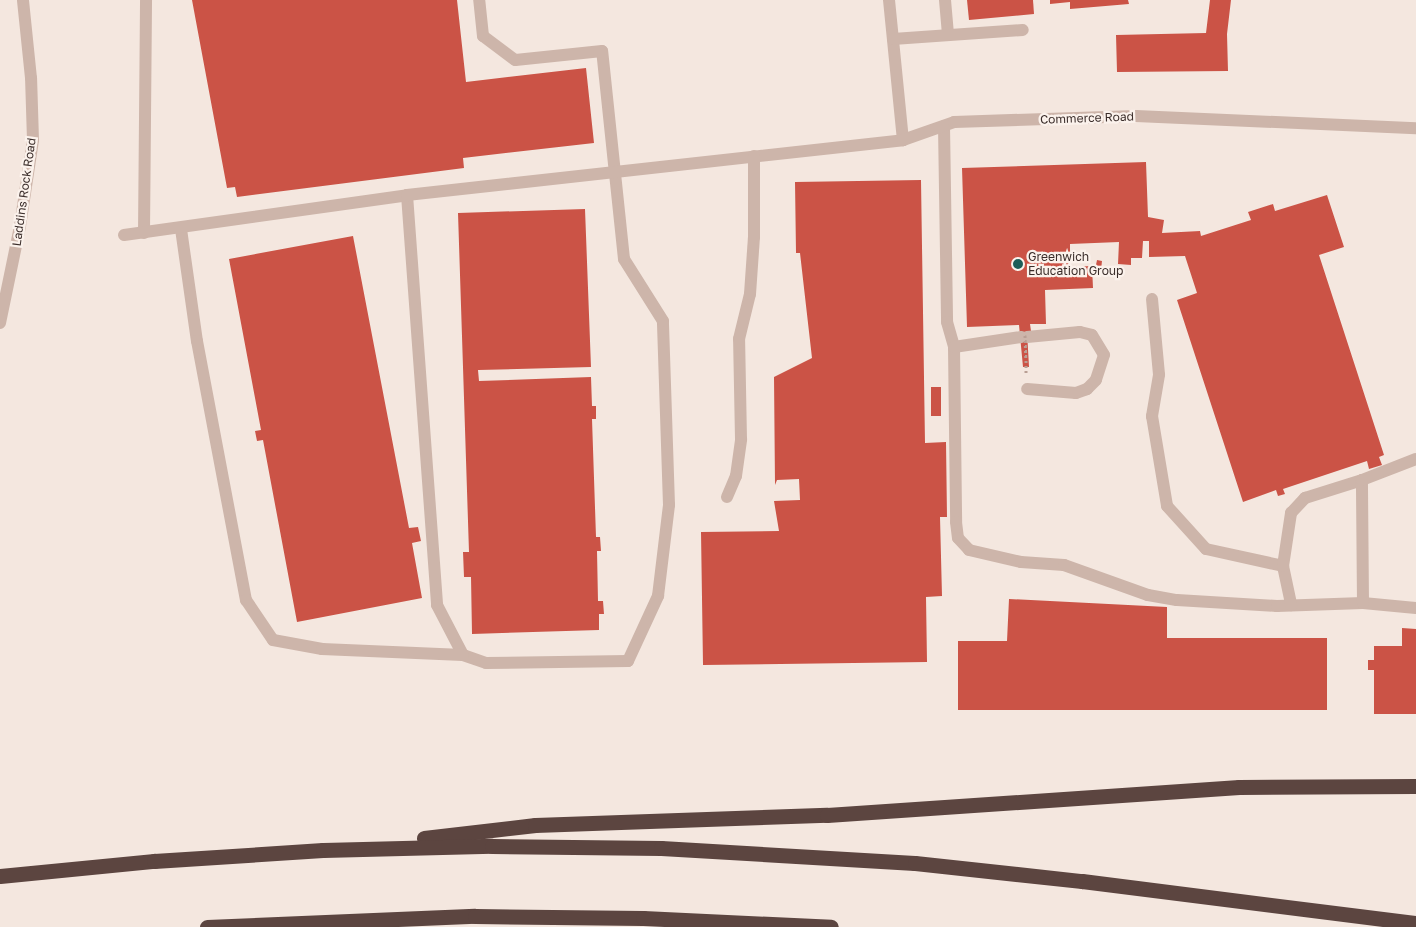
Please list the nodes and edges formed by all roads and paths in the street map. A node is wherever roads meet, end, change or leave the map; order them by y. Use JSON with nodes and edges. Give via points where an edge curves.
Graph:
{"nodes":[{"id":1,"x":23,"y":0,"type":"edge"},
{"id":2,"x":146,"y":0,"type":"edge"},
{"id":3,"x":479,"y":0,"type":"edge"},
{"id":4,"x":889,"y":0,"type":"edge"},
{"id":5,"x":945,"y":0,"type":"edge"},
{"id":6,"x":1023,"y":30,"type":"dead end"},
{"id":7,"x":948,"y":35,"type":"junction"},
{"id":8,"x":893,"y":39,"type":"junction"},
{"id":9,"x":944,"y":126,"type":"junction"},
{"id":10,"x":1416,"y":128,"type":"edge"},
{"id":11,"x":903,"y":140,"type":"junction"},
{"id":12,"x":754,"y":156,"type":"junction"},
{"id":13,"x":615,"y":171,"type":"junction"},
{"id":14,"x":407,"y":195,"type":"junction"},
{"id":15,"x":181,"y":228,"type":"junction"},
{"id":16,"x":144,"y":233,"type":"junction"},
{"id":17,"x":124,"y":235,"type":"dead end"},
{"id":18,"x":1152,"y":299,"type":"dead end"},
{"id":19,"x":0,"y":323,"type":"edge"},
{"id":20,"x":1025,"y":337,"type":"junction"},
{"id":21,"x":954,"y":347,"type":"junction"},
{"id":22,"x":1027,"y":369,"type":"dead end"},
{"id":23,"x":1027,"y":389,"type":"dead end"},
{"id":24,"x":1416,"y":458,"type":"edge"},
{"id":25,"x":1362,"y":480,"type":"junction"},
{"id":26,"x":727,"y":497,"type":"dead end"},
{"id":27,"x":1283,"y":566,"type":"junction"},
{"id":28,"x":1363,"y":603,"type":"junction"},
{"id":29,"x":1291,"y":605,"type":"junction"},
{"id":30,"x":1416,"y":608,"type":"edge"},
{"id":31,"x":463,"y":655,"type":"junction"},
{"id":32,"x":1416,"y":786,"type":"edge"},
{"id":33,"x":323,"y":850,"type":"junction"},
{"id":34,"x":0,"y":876,"type":"edge"},
{"id":35,"x":476,"y":916,"type":"junction"},
{"id":36,"x":1416,"y":923,"type":"edge"},
{"id":37,"x":207,"y":927,"type":"edge"},
{"id":38,"x":575,"y":927,"type":"edge"},
{"id":39,"x":831,"y":927,"type":"edge"}],
"edges":[{"from":1,"to":19,"type":"street","name":"Laddins Rock Road","via":[[33,140]]},
{"from":2,"to":16,"type":"street"},
{"from":3,"to":13,"type":"street","via":[[483,36],[515,60],[602,50]]},
{"from":4,"to":8,"type":"street"},
{"from":5,"to":7,"type":"street"},
{"from":6,"to":7,"type":"street"},
{"from":7,"to":8,"type":"street"},
{"from":8,"to":11,"type":"street"},
{"from":9,"to":10,"type":"street","name":"Commerce Road","via":[[954,122],[1136,116]]},
{"from":9,"to":11,"type":"street","name":"Commerce Road"},
{"from":9,"to":21,"type":"street","via":[[947,322]]},
{"from":11,"to":12,"type":"street","name":"Commerce Road"},
{"from":12,"to":13,"type":"street","name":"Commerce Road"},
{"from":12,"to":26,"type":"street","via":[[750,294],[739,339],[741,439],[736,476]]},
{"from":13,"to":14,"type":"street","name":"Commerce Road"},
{"from":13,"to":31,"type":"street","via":[[624,259],[663,321],[669,505],[658,596],[628,661],[486,664]]},
{"from":14,"to":15,"type":"street","name":"Commerce Road"},
{"from":14,"to":31,"type":"street","via":[[437,605]]},
{"from":15,"to":16,"type":"street","name":"Commerce Road"},
{"from":15,"to":31,"type":"street","via":[[197,340],[246,600],[273,640],[322,649]]},
{"from":16,"to":17,"type":"street","name":"Commerce Road"},
{"from":18,"to":27,"type":"street","via":[[1159,375],[1152,416],[1167,506],[1206,549]]},
{"from":20,"to":21,"type":"street"},
{"from":20,"to":22,"type":"path","bridge":true},
{"from":20,"to":23,"type":"street","via":[[1080,332],[1092,335],[1104,355],[1096,380],[1076,394]]},
{"from":21,"to":29,"type":"street","via":[[956,522],[958,538],[969,550],[1021,562],[1064,565],[1148,595],[1177,600]]},
{"from":24,"to":25,"type":"street"},
{"from":25,"to":27,"type":"street","via":[[1305,498],[1291,513]]},
{"from":25,"to":28,"type":"street"},
{"from":27,"to":29,"type":"street"},
{"from":28,"to":29,"type":"street"},
{"from":28,"to":30,"type":"street"},
{"from":32,"to":33,"type":"highway","via":[[1240,787],[827,815],[535,825]]},
{"from":33,"to":34,"type":"highway","via":[[154,861]]},
{"from":33,"to":36,"type":"highway","via":[[567,846],[830,857],[1082,881]]},
{"from":35,"to":37,"type":"highway"},
{"from":35,"to":38,"type":"highway"},
{"from":35,"to":39,"type":"highway","via":[[643,918]]}]}
